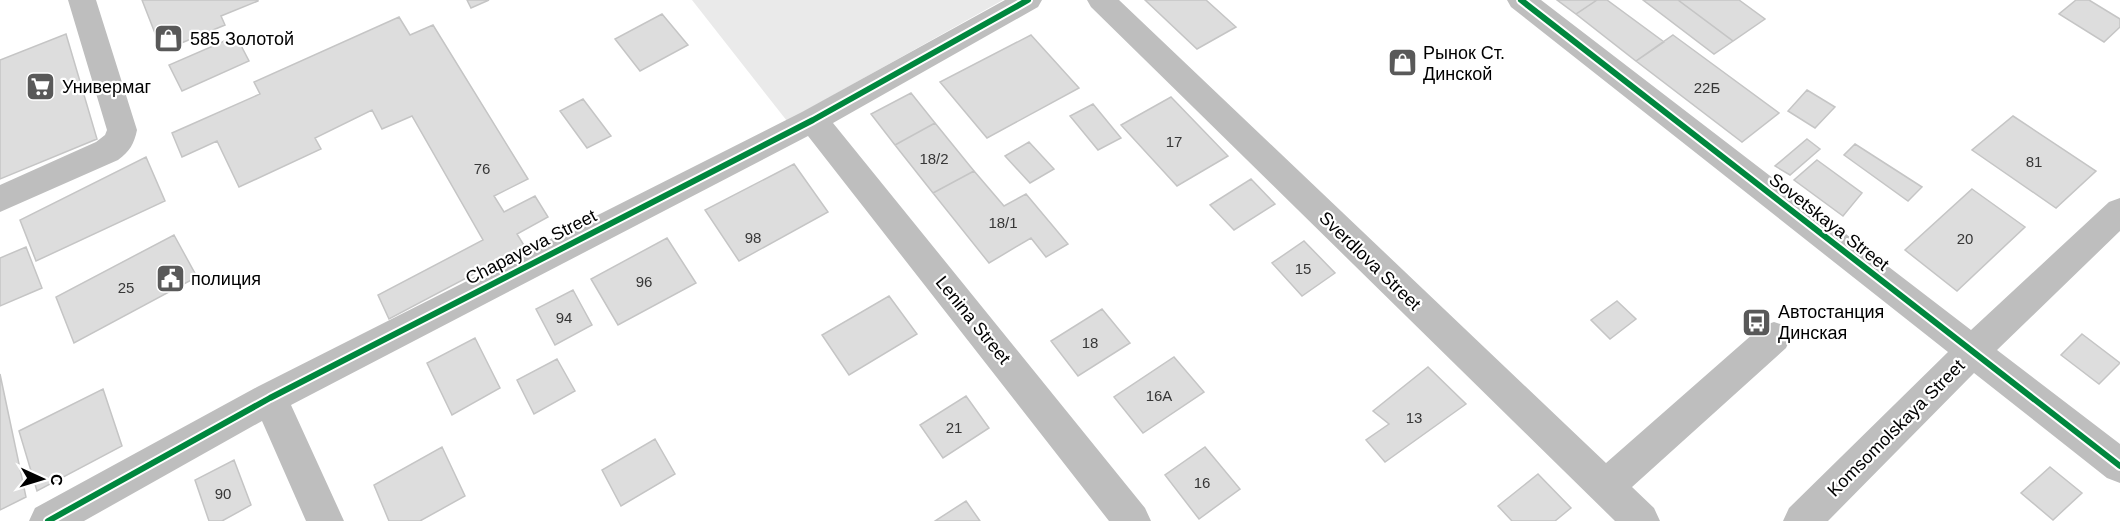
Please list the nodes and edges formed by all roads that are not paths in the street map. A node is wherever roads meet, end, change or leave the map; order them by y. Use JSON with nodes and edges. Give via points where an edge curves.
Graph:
{"nodes":[{"id":1,"x":82,"y":0,"type":"edge"},
{"id":2,"x":1028,"y":0,"type":"edge"},
{"id":3,"x":1101,"y":0,"type":"edge"},
{"id":4,"x":1521,"y":0,"type":"edge"},
{"id":5,"x":813,"y":120,"type":"junction"},
{"id":6,"x":0,"y":199,"type":"edge"},
{"id":7,"x":2120,"y":211,"type":"edge"},
{"id":8,"x":1774,"y":337,"type":"dead end"},
{"id":9,"x":1971,"y":352,"type":"junction"},
{"id":10,"x":270,"y":398,"type":"junction"},
{"id":11,"x":2120,"y":466,"type":"edge"},
{"id":12,"x":1605,"y":488,"type":"junction"},
{"id":13,"x":48,"y":521,"type":"edge"},
{"id":14,"x":325,"y":521,"type":"edge"},
{"id":15,"x":1132,"y":521,"type":"edge"},
{"id":16,"x":1641,"y":521,"type":"edge"},
{"id":17,"x":1802,"y":521,"type":"edge"}],
"edges":[{"from":1,"to":6,"type":"street","via":[[122,130],[119,142]]},
{"from":2,"to":5,"type":"street","name":"Chapayeva Street"},
{"from":3,"to":12,"type":"street","name":"Sverdlova Street"},
{"from":4,"to":9,"type":"street","name":"Sovetskaya Street"},
{"from":5,"to":10,"type":"street","name":"Chapayeva Street"},
{"from":5,"to":15,"type":"street","name":"Lenina Street"},
{"from":7,"to":9,"type":"street","name":"Komsomolskaya Street"},
{"from":8,"to":12,"type":"street"},
{"from":9,"to":11,"type":"street","name":"Sovetskaya Street"},
{"from":9,"to":17,"type":"street","name":"Komsomolskaya Street"},
{"from":10,"to":13,"type":"street","name":"Chapayeva Street"},
{"from":10,"to":14,"type":"street"},
{"from":12,"to":16,"type":"street","name":"Sverdlova Street"}]}
